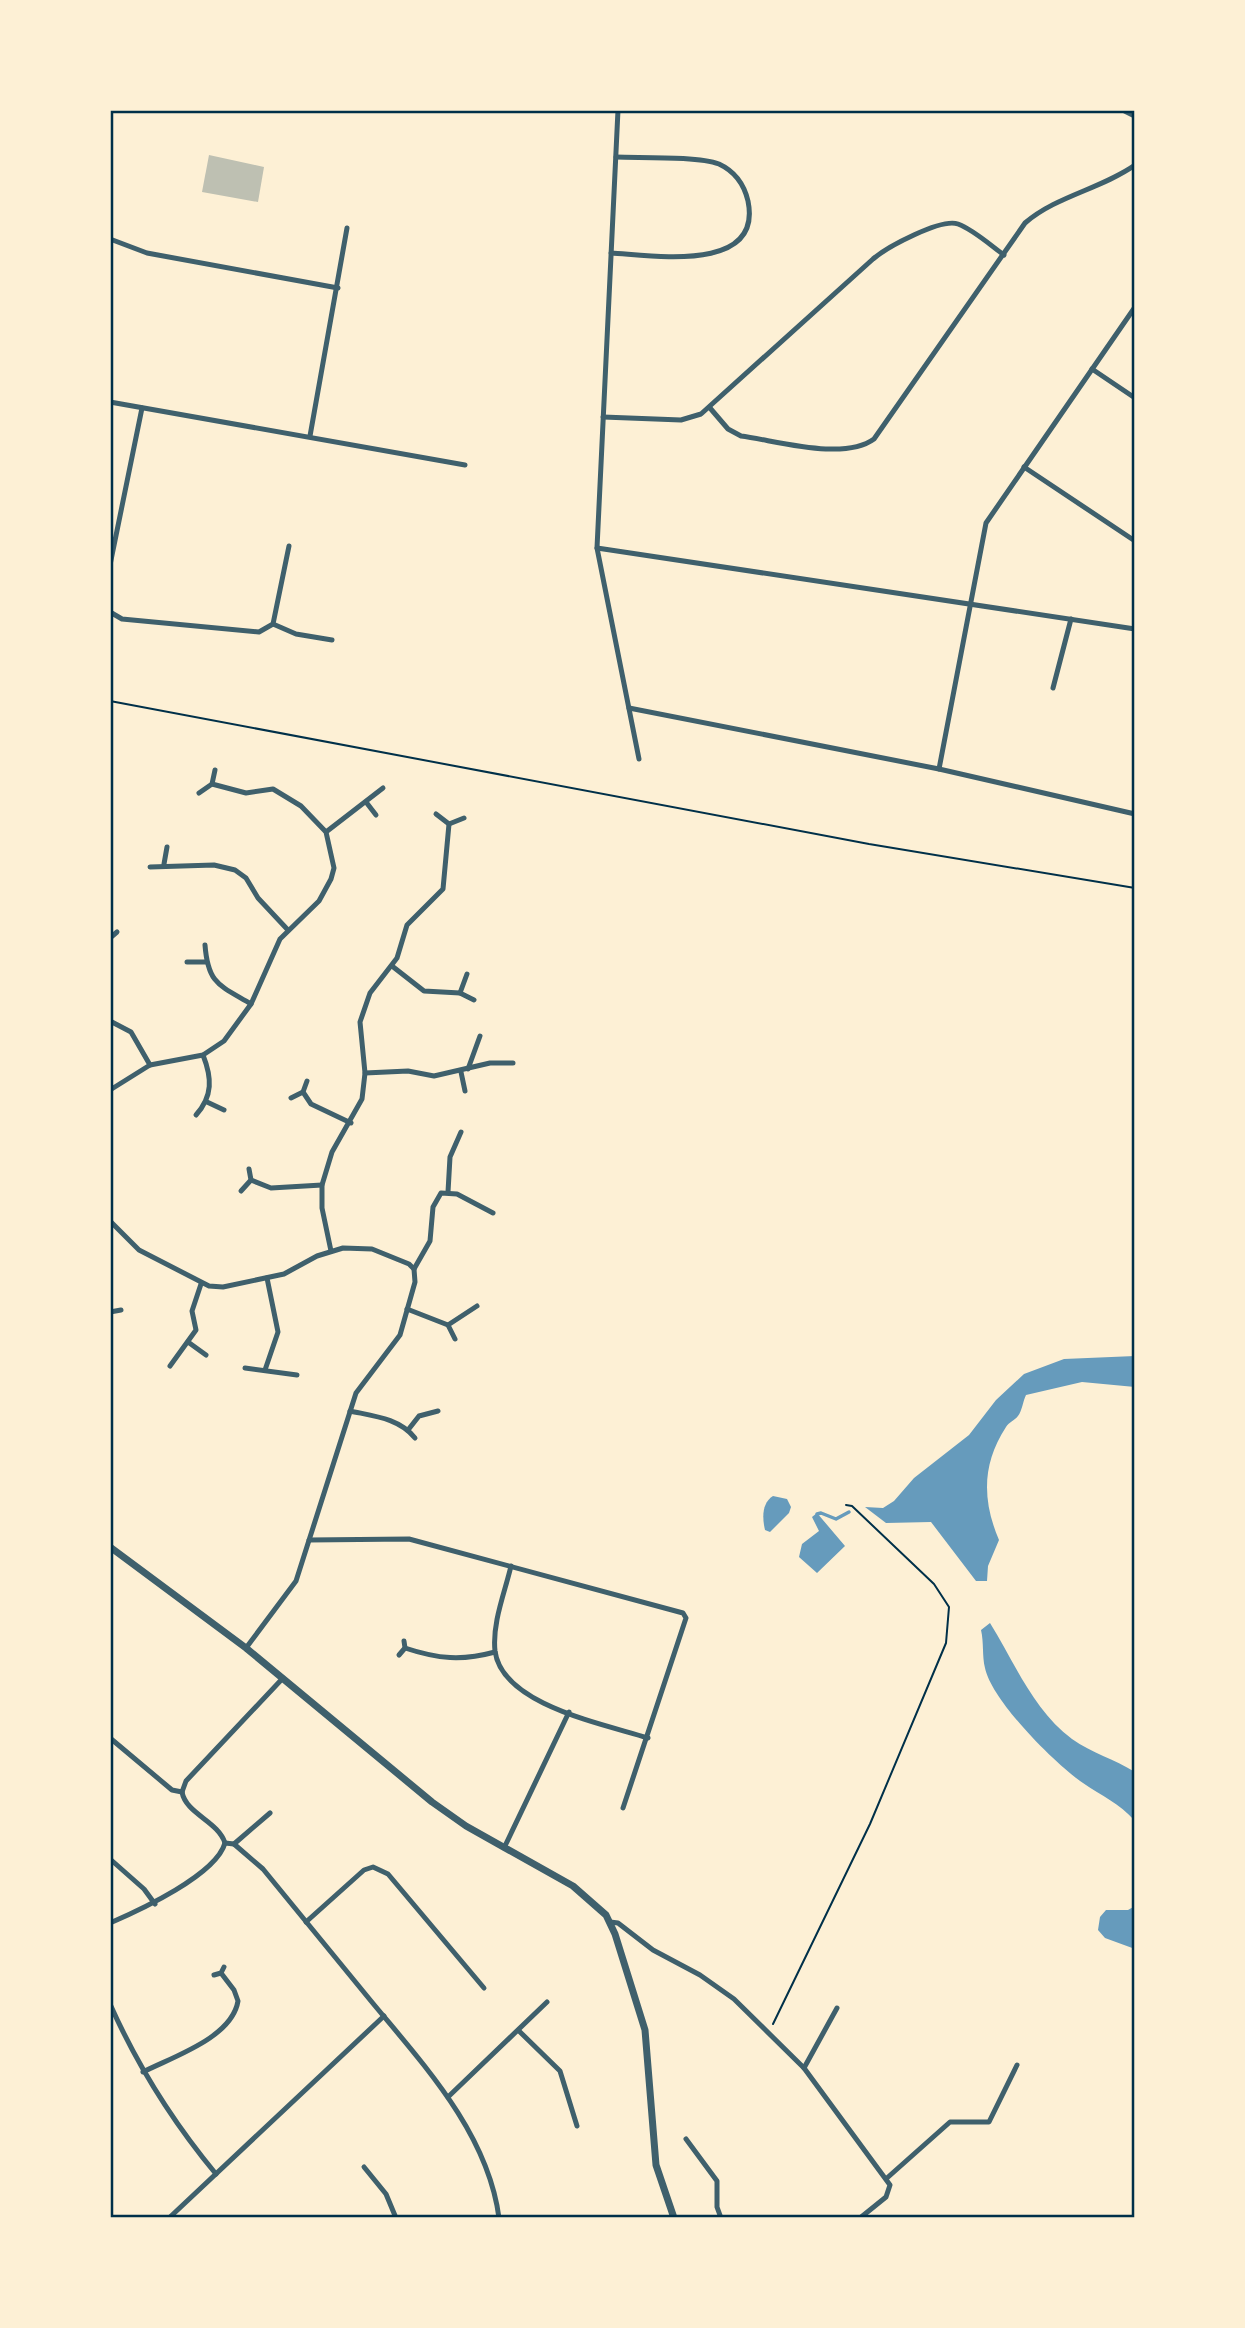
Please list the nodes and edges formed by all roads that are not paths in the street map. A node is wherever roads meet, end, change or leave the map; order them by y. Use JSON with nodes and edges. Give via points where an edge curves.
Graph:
{"nodes":[{"id":1,"x":618,"y":110,"type":"edge"},
{"id":2,"x":1125,"y":110,"type":"edge"},
{"id":3,"x":1135,"y":115,"type":"edge"},
{"id":4,"x":616,"y":157,"type":"junction"},
{"id":5,"x":1135,"y":165,"type":"edge"},
{"id":6,"x":347,"y":228,"type":"dead end"},
{"id":7,"x":110,"y":239,"type":"edge"},
{"id":8,"x":611,"y":253,"type":"junction"},
{"id":9,"x":1003,"y":255,"type":"junction"},
{"id":10,"x":338,"y":288,"type":"junction"},
{"id":11,"x":1135,"y":307,"type":"edge"},
{"id":12,"x":1092,"y":369,"type":"junction"},
{"id":13,"x":1135,"y":398,"type":"edge"},
{"id":14,"x":110,"y":402,"type":"edge"},
{"id":15,"x":142,"y":408,"type":"junction"},
{"id":16,"x":710,"y":408,"type":"junction"},
{"id":17,"x":603,"y":417,"type":"junction"},
{"id":18,"x":310,"y":436,"type":"junction"},
{"id":19,"x":465,"y":465,"type":"dead end"},
{"id":20,"x":1024,"y":467,"type":"junction"},
{"id":21,"x":1135,"y":541,"type":"edge"},
{"id":22,"x":289,"y":546,"type":"dead end"},
{"id":23,"x":597,"y":548,"type":"junction"},
{"id":24,"x":110,"y":565,"type":"edge"},
{"id":25,"x":969,"y":603,"type":"junction"},
{"id":26,"x":110,"y":612,"type":"edge"},
{"id":27,"x":1071,"y":619,"type":"junction"},
{"id":28,"x":272,"y":624,"type":"junction"},
{"id":29,"x":1135,"y":629,"type":"edge"},
{"id":30,"x":331,"y":640,"type":"dead end"},
{"id":31,"x":1054,"y":688,"type":"dead end"},
{"id":32,"x":629,"y":708,"type":"junction"},
{"id":33,"x":639,"y":759,"type":"dead end"},
{"id":34,"x":939,"y":769,"type":"junction"},
{"id":35,"x":215,"y":771,"type":"dead end"},
{"id":36,"x":212,"y":784,"type":"junction"},
{"id":37,"x":383,"y":788,"type":"dead end"},
{"id":38,"x":199,"y":793,"type":"dead end"},
{"id":39,"x":366,"y":802,"type":"junction"},
{"id":40,"x":376,"y":814,"type":"dead end"},
{"id":41,"x":436,"y":814,"type":"dead end"},
{"id":42,"x":1135,"y":814,"type":"edge"},
{"id":43,"x":464,"y":818,"type":"dead end"},
{"id":44,"x":449,"y":824,"type":"junction"},
{"id":45,"x":326,"y":832,"type":"junction"},
{"id":46,"x":167,"y":847,"type":"dead end"},
{"id":47,"x":164,"y":864,"type":"junction"},
{"id":48,"x":150,"y":867,"type":"dead end"},
{"id":49,"x":287,"y":929,"type":"junction"},
{"id":50,"x":117,"y":932,"type":"dead end"},
{"id":51,"x":110,"y":938,"type":"edge"},
{"id":52,"x":205,"y":945,"type":"dead end"},
{"id":53,"x":187,"y":962,"type":"dead end"},
{"id":54,"x":206,"y":962,"type":"junction"},
{"id":55,"x":392,"y":966,"type":"junction"},
{"id":56,"x":467,"y":974,"type":"dead end"},
{"id":57,"x":460,"y":993,"type":"junction"},
{"id":58,"x":474,"y":1000,"type":"dead end"},
{"id":59,"x":251,"y":1004,"type":"junction"},
{"id":60,"x":110,"y":1021,"type":"edge"},
{"id":61,"x":480,"y":1036,"type":"dead end"},
{"id":62,"x":203,"y":1055,"type":"junction"},
{"id":63,"x":513,"y":1063,"type":"dead end"},
{"id":64,"x":150,"y":1065,"type":"junction"},
{"id":65,"x":464,"y":1071,"type":"junction"},
{"id":66,"x":365,"y":1073,"type":"junction"},
{"id":67,"x":307,"y":1081,"type":"dead end"},
{"id":68,"x":110,"y":1090,"type":"edge"},
{"id":69,"x":465,"y":1091,"type":"dead end"},
{"id":70,"x":303,"y":1092,"type":"junction"},
{"id":71,"x":292,"y":1098,"type":"dead end"},
{"id":72,"x":207,"y":1102,"type":"junction"},
{"id":73,"x":223,"y":1110,"type":"dead end"},
{"id":74,"x":196,"y":1115,"type":"dead end"},
{"id":75,"x":351,"y":1124,"type":"junction"},
{"id":76,"x":461,"y":1132,"type":"dead end"},
{"id":77,"x":249,"y":1169,"type":"dead end"},
{"id":78,"x":251,"y":1180,"type":"junction"},
{"id":79,"x":322,"y":1185,"type":"junction"},
{"id":80,"x":241,"y":1192,"type":"dead end"},
{"id":81,"x":448,"y":1192,"type":"junction"},
{"id":82,"x":493,"y":1213,"type":"dead end"},
{"id":83,"x":110,"y":1221,"type":"edge"},
{"id":84,"x":331,"y":1251,"type":"junction"},
{"id":85,"x":414,"y":1269,"type":"junction"},
{"id":86,"x":267,"y":1278,"type":"junction"},
{"id":87,"x":201,"y":1284,"type":"junction"},
{"id":88,"x":477,"y":1306,"type":"dead end"},
{"id":89,"x":407,"y":1309,"type":"junction"},
{"id":90,"x":121,"y":1310,"type":"dead end"},
{"id":91,"x":110,"y":1312,"type":"edge"},
{"id":92,"x":448,"y":1325,"type":"junction"},
{"id":93,"x":455,"y":1339,"type":"dead end"},
{"id":94,"x":188,"y":1342,"type":"junction"},
{"id":95,"x":206,"y":1355,"type":"dead end"},
{"id":96,"x":170,"y":1366,"type":"dead end"},
{"id":97,"x":245,"y":1368,"type":"dead end"},
{"id":98,"x":265,"y":1370,"type":"junction"},
{"id":99,"x":297,"y":1375,"type":"dead end"},
{"id":100,"x":349,"y":1411,"type":"junction"},
{"id":101,"x":438,"y":1411,"type":"dead end"},
{"id":102,"x":408,"y":1430,"type":"junction"},
{"id":103,"x":415,"y":1438,"type":"dead end"},
{"id":104,"x":309,"y":1540,"type":"junction"},
{"id":105,"x":110,"y":1547,"type":"edge"},
{"id":106,"x":511,"y":1566,"type":"junction"},
{"id":107,"x":246,"y":1648,"type":"junction"},
{"id":108,"x":495,"y":1652,"type":"junction"},
{"id":109,"x":400,"y":1655,"type":"dead end"},
{"id":110,"x":283,"y":1678,"type":"junction"},
{"id":111,"x":569,"y":1712,"type":"junction"},
{"id":112,"x":110,"y":1738,"type":"edge"},
{"id":113,"x":648,"y":1738,"type":"junction"},
{"id":114,"x":182,"y":1792,"type":"junction"},
{"id":115,"x":623,"y":1808,"type":"dead end"},
{"id":116,"x":270,"y":1813,"type":"dead end"},
{"id":117,"x":225,"y":1843,"type":"junction"},
{"id":118,"x":234,"y":1844,"type":"junction"},
{"id":119,"x":504,"y":1848,"type":"junction"},
{"id":120,"x":110,"y":1859,"type":"edge"},
{"id":121,"x":155,"y":1904,"type":"junction"},
{"id":122,"x":306,"y":1922,"type":"junction"},
{"id":123,"x":610,"y":1922,"type":"junction"},
{"id":124,"x":110,"y":1923,"type":"edge"},
{"id":125,"x":214,"y":1975,"type":"dead end"},
{"id":126,"x":484,"y":1988,"type":"dead end"},
{"id":127,"x":547,"y":2002,"type":"dead end"},
{"id":128,"x":110,"y":2004,"type":"edge"},
{"id":129,"x":837,"y":2008,"type":"dead end"},
{"id":130,"x":384,"y":2016,"type":"junction"},
{"id":131,"x":519,"y":2031,"type":"junction"},
{"id":132,"x":1017,"y":2065,"type":"dead end"},
{"id":133,"x":804,"y":2068,"type":"junction"},
{"id":134,"x":143,"y":2072,"type":"junction"},
{"id":135,"x":447,"y":2098,"type":"junction"},
{"id":136,"x":577,"y":2126,"type":"dead end"},
{"id":137,"x":686,"y":2139,"type":"dead end"},
{"id":138,"x":364,"y":2167,"type":"dead end"},
{"id":139,"x":216,"y":2174,"type":"junction"},
{"id":140,"x":887,"y":2178,"type":"junction"},
{"id":141,"x":169,"y":2218,"type":"edge"},
{"id":142,"x":396,"y":2218,"type":"edge"},
{"id":143,"x":499,"y":2218,"type":"edge"},
{"id":144,"x":674,"y":2218,"type":"edge"},
{"id":145,"x":720,"y":2218,"type":"edge"},
{"id":146,"x":859,"y":2218,"type":"edge"}],
"edges":[{"from":1,"to":4,"type":"street"},
{"from":2,"to":3,"type":"street"},
{"from":4,"to":8,"type":"street"},
{"from":4,"to":8,"type":"street","via":[[716,163],[735,174],[749,206],[739,237],[712,256]]},
{"from":5,"to":9,"type":"street","via":[[1113,181],[1034,215]]},
{"from":6,"to":10,"type":"street"},
{"from":7,"to":10,"type":"street","via":[[147,253]]},
{"from":8,"to":17,"type":"street"},
{"from":9,"to":16,"type":"street","via":[[945,222],[892,246]]},
{"from":9,"to":16,"type":"street","via":[[865,446],[844,451],[741,436],[728,429]]},
{"from":10,"to":18,"type":"street"},
{"from":11,"to":12,"type":"street"},
{"from":12,"to":13,"type":"street"},
{"from":12,"to":20,"type":"street"},
{"from":14,"to":15,"type":"street"},
{"from":15,"to":18,"type":"street"},
{"from":15,"to":24,"type":"street"},
{"from":16,"to":17,"type":"street","via":[[681,420]]},
{"from":17,"to":23,"type":"street"},
{"from":18,"to":19,"type":"street"},
{"from":20,"to":21,"type":"street"},
{"from":20,"to":25,"type":"street","via":[[986,523]]},
{"from":22,"to":28,"type":"street"},
{"from":23,"to":25,"type":"street"},
{"from":23,"to":32,"type":"street"},
{"from":25,"to":27,"type":"street"},
{"from":25,"to":34,"type":"street"},
{"from":26,"to":28,"type":"street","via":[[122,619],[248,632]]},
{"from":27,"to":29,"type":"street"},
{"from":27,"to":31,"type":"street"},
{"from":28,"to":30,"type":"street"},
{"from":32,"to":33,"type":"street"},
{"from":32,"to":34,"type":"street"},
{"from":34,"to":42,"type":"street"},
{"from":35,"to":36,"type":"street"},
{"from":36,"to":38,"type":"street"},
{"from":36,"to":45,"type":"street","via":[[246,793],[281,792],[314,816]]},
{"from":37,"to":39,"type":"street"},
{"from":39,"to":40,"type":"street"},
{"from":39,"to":45,"type":"street"},
{"from":41,"to":44,"type":"street"},
{"from":43,"to":44,"type":"street"},
{"from":44,"to":55,"type":"street","via":[[443,889],[407,925]]},
{"from":45,"to":49,"type":"street","via":[[334,868],[331,879],[319,901]]},
{"from":46,"to":47,"type":"street"},
{"from":47,"to":48,"type":"street"},
{"from":47,"to":49,"type":"street","via":[[235,870]]},
{"from":49,"to":59,"type":"street"},
{"from":50,"to":51,"type":"street"},
{"from":52,"to":54,"type":"street"},
{"from":53,"to":54,"type":"street"},
{"from":54,"to":59,"type":"street","via":[[214,981]]},
{"from":55,"to":57,"type":"street","via":[[424,991]]},
{"from":55,"to":66,"type":"street","via":[[370,993],[360,1022]]},
{"from":56,"to":57,"type":"street"},
{"from":57,"to":58,"type":"street"},
{"from":59,"to":62,"type":"street","via":[[224,1041]]},
{"from":60,"to":64,"type":"street","via":[[131,1032]]},
{"from":61,"to":65,"type":"street"},
{"from":62,"to":64,"type":"street"},
{"from":62,"to":72,"type":"street","via":[[210,1075]]},
{"from":63,"to":65,"type":"street","via":[[490,1063]]},
{"from":64,"to":68,"type":"street"},
{"from":65,"to":66,"type":"street","via":[[435,1076],[408,1071]]},
{"from":65,"to":69,"type":"street"},
{"from":66,"to":75,"type":"street","via":[[362,1099]]},
{"from":67,"to":70,"type":"street"},
{"from":70,"to":71,"type":"street"},
{"from":70,"to":75,"type":"street","via":[[311,1104]]},
{"from":72,"to":73,"type":"street"},
{"from":72,"to":74,"type":"street"},
{"from":75,"to":79,"type":"street","via":[[332,1153]]},
{"from":76,"to":81,"type":"street","via":[[450,1157]]},
{"from":77,"to":78,"type":"street"},
{"from":78,"to":79,"type":"street","via":[[278,1188]]},
{"from":78,"to":80,"type":"street"},
{"from":79,"to":84,"type":"street"},
{"from":81,"to":82,"type":"street"},
{"from":81,"to":85,"type":"street","via":[[438,1194],[435,1200],[430,1241]]},
{"from":83,"to":87,"type":"street","via":[[139,1251]]},
{"from":84,"to":85,"type":"street","via":[[372,1250]]},
{"from":84,"to":86,"type":"street"},
{"from":85,"to":89,"type":"street"},
{"from":86,"to":87,"type":"street","via":[[223,1287]]},
{"from":86,"to":98,"type":"street","via":[[278,1332]]},
{"from":87,"to":94,"type":"street","via":[[192,1311],[196,1330]]},
{"from":88,"to":92,"type":"street"},
{"from":89,"to":92,"type":"street"},
{"from":89,"to":100,"type":"street","via":[[400,1335],[360,1383]]},
{"from":90,"to":91,"type":"street"},
{"from":92,"to":93,"type":"street"},
{"from":94,"to":95,"type":"street"},
{"from":94,"to":96,"type":"street"},
{"from":97,"to":98,"type":"street"},
{"from":98,"to":99,"type":"street"},
{"from":100,"to":102,"type":"street"},
{"from":100,"to":104,"type":"street"},
{"from":101,"to":102,"type":"street","via":[[419,1416]]},
{"from":102,"to":103,"type":"street"},
{"from":104,"to":106,"type":"street","via":[[410,1539]]},
{"from":104,"to":107,"type":"street","via":[[289,1594]]},
{"from":105,"to":107,"type":"street"},
{"from":106,"to":108,"type":"street","via":[[495,1630]]},
{"from":106,"to":113,"type":"street","via":[[683,1613],[686,1618]]},
{"from":107,"to":110,"type":"street"},
{"from":108,"to":109,"type":"street","via":[[457,1660],[434,1658],[404,1645]]},
{"from":108,"to":111,"type":"street","via":[[517,1688]]},
{"from":110,"to":114,"type":"street","via":[[186,1781]]},
{"from":110,"to":119,"type":"street","via":[[432,1802]]},
{"from":111,"to":113,"type":"street"},
{"from":111,"to":119,"type":"street"},
{"from":112,"to":114,"type":"street","via":[[172,1790]]},
{"from":113,"to":115,"type":"street"},
{"from":114,"to":117,"type":"street","via":[[185,1801],[219,1830]]},
{"from":116,"to":118,"type":"street"},
{"from":117,"to":118,"type":"street"},
{"from":117,"to":121,"type":"street","via":[[220,1854]]},
{"from":118,"to":122,"type":"street","via":[[263,1869]]},
{"from":119,"to":123,"type":"street","via":[[573,1886]]},
{"from":120,"to":121,"type":"street"},
{"from":121,"to":124,"type":"street"},
{"from":122,"to":126,"type":"street","via":[[364,1870],[380,1868]]},
{"from":122,"to":130,"type":"street"},
{"from":123,"to":133,"type":"street","via":[[734,1999]]},
{"from":123,"to":144,"type":"street","via":[[645,2030],[654,2154]]},
{"from":125,"to":134,"type":"street","via":[[223,1970],[238,2001],[228,2021],[197,2045]]},
{"from":127,"to":131,"type":"street"},
{"from":128,"to":134,"type":"street"},
{"from":129,"to":133,"type":"street"},
{"from":130,"to":135,"type":"street"},
{"from":130,"to":139,"type":"street"},
{"from":131,"to":135,"type":"street"},
{"from":131,"to":136,"type":"street","via":[[560,2071]]},
{"from":132,"to":140,"type":"street","via":[[989,2122],[946,2124]]},
{"from":133,"to":140,"type":"street"},
{"from":134,"to":139,"type":"street","via":[[183,2134]]},
{"from":135,"to":143,"type":"street","via":[[485,2166]]},
{"from":137,"to":145,"type":"street","via":[[717,2181]]},
{"from":138,"to":142,"type":"street","via":[[386,2194]]},
{"from":139,"to":141,"type":"street"},
{"from":140,"to":146,"type":"street","via":[[891,2191]]}]}
